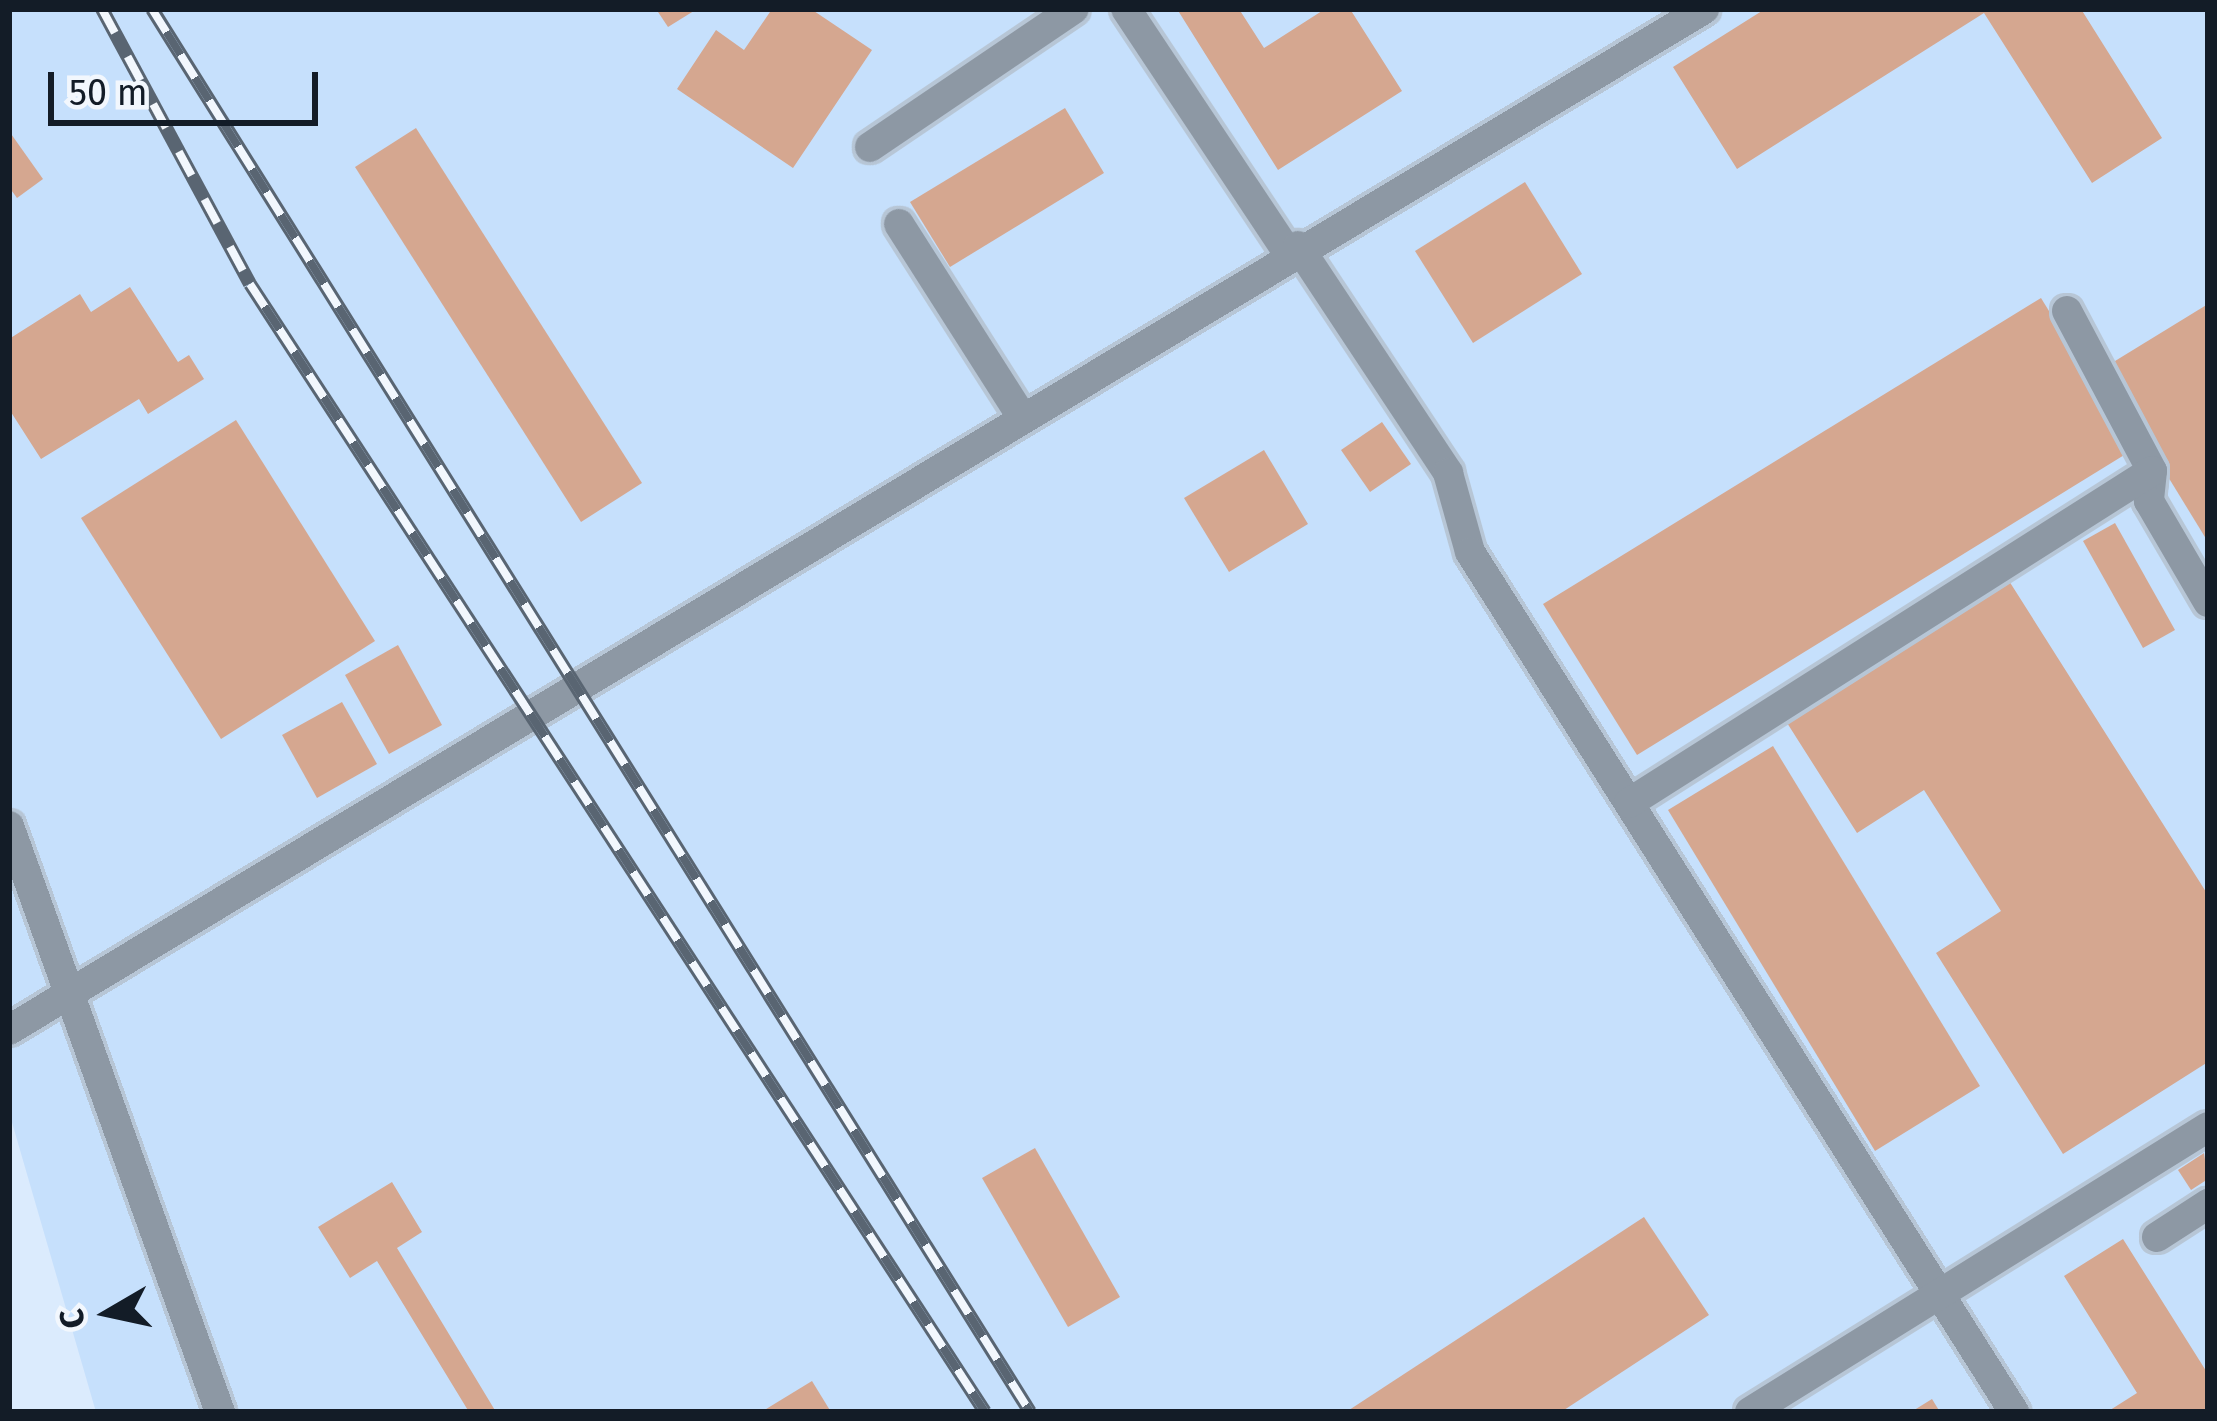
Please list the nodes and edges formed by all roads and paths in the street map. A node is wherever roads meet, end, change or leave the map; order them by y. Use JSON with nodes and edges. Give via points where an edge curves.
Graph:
{"nodes":[{"id":1,"x":1074,"y":9,"type":"edge"},
{"id":2,"x":1126,"y":9,"type":"edge"},
{"id":3,"x":1704,"y":9,"type":"edge"},
{"id":4,"x":869,"y":147,"type":"dead end"},
{"id":5,"x":899,"y":224,"type":"dead end"},
{"id":6,"x":1293,"y":249,"type":"junction"},
{"id":7,"x":2067,"y":311,"type":"dead end"},
{"id":8,"x":1022,"y":417,"type":"junction"},
{"id":9,"x":2152,"y":471,"type":"junction"},
{"id":10,"x":2208,"y":602,"type":"edge"},
{"id":11,"x":1629,"y":803,"type":"junction"},
{"id":12,"x":9,"y":826,"type":"edge"},
{"id":13,"x":78,"y":999,"type":"junction"},
{"id":14,"x":9,"y":1030,"type":"edge"},
{"id":15,"x":2208,"y":1127,"type":"edge"},
{"id":16,"x":2208,"y":1204,"type":"edge"},
{"id":17,"x":2157,"y":1237,"type":"dead end"},
{"id":18,"x":1936,"y":1290,"type":"junction"},
{"id":19,"x":220,"y":1412,"type":"edge"},
{"id":20,"x":1750,"y":1412,"type":"edge"},
{"id":21,"x":2014,"y":1412,"type":"edge"}],
"edges":[{"from":1,"to":4,"type":"lane"},
{"from":2,"to":6,"type":"lane"},
{"from":3,"to":6,"type":"lane"},
{"from":5,"to":8,"type":"lane"},
{"from":6,"to":8,"type":"lane"},
{"from":6,"to":11,"type":"lane","via":[[1448,472],[1470,552]]},
{"from":7,"to":9,"type":"lane"},
{"from":8,"to":13,"type":"lane"},
{"from":9,"to":10,"type":"lane","via":[[2149,501]]},
{"from":9,"to":11,"type":"lane"},
{"from":11,"to":18,"type":"lane"},
{"from":12,"to":13,"type":"lane"},
{"from":13,"to":14,"type":"lane"},
{"from":13,"to":19,"type":"lane"},
{"from":15,"to":18,"type":"lane"},
{"from":16,"to":17,"type":"lane"},
{"from":18,"to":20,"type":"lane"},
{"from":18,"to":21,"type":"lane"}]}
